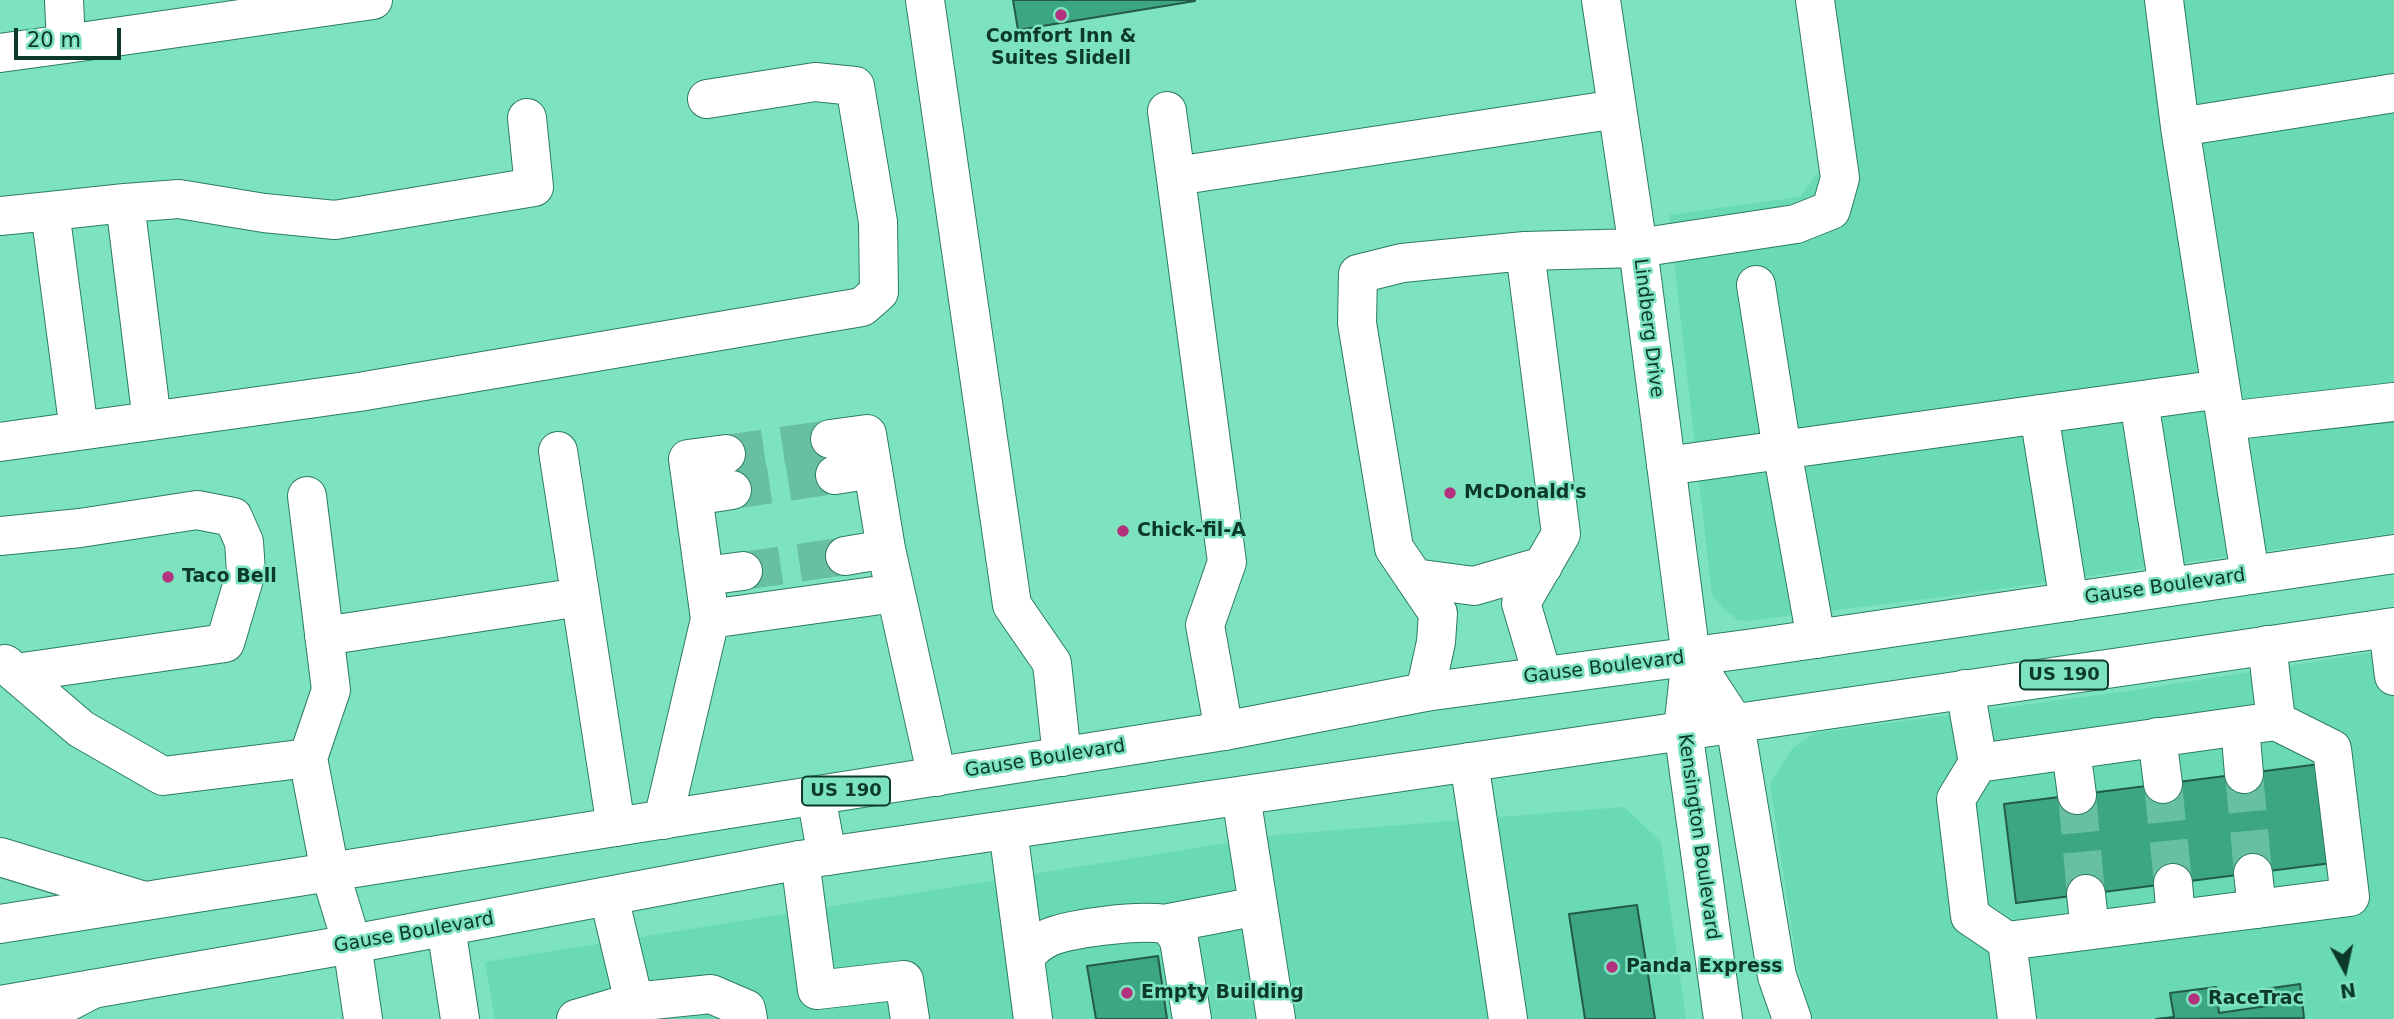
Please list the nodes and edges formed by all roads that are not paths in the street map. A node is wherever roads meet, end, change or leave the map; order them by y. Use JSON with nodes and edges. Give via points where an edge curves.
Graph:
{"nodes":[{"id":1,"x":64,"y":0,"type":"edge"},
{"id":2,"x":373,"y":0,"type":"edge"},
{"id":3,"x":925,"y":0,"type":"edge"},
{"id":4,"x":1601,"y":0,"type":"edge"},
{"id":5,"x":1815,"y":0,"type":"edge"},
{"id":6,"x":2164,"y":0,"type":"edge"},
{"id":7,"x":66,"y":44,"type":"junction"},
{"id":8,"x":0,"y":52,"type":"edge"},
{"id":9,"x":2394,"y":93,"type":"edge"},
{"id":10,"x":707,"y":99,"type":"dead end"},
{"id":11,"x":1617,"y":109,"type":"junction"},
{"id":12,"x":1167,"y":111,"type":"dead end"},
{"id":13,"x":527,"y":118,"type":"dead end"},
{"id":14,"x":2180,"y":127,"type":"junction"},
{"id":15,"x":1176,"y":176,"type":"junction"},
{"id":16,"x":125,"y":203,"type":"junction"},
{"id":17,"x":50,"y":211,"type":"junction"},
{"id":18,"x":0,"y":216,"type":"edge"},
{"id":19,"x":1638,"y":248,"type":"junction"},
{"id":20,"x":1525,"y":251,"type":"junction"},
{"id":21,"x":1756,"y":285,"type":"dead end"},
{"id":22,"x":2139,"y":401,"type":"junction"},
{"id":23,"x":2394,"y":401,"type":"edge"},
{"id":24,"x":2224,"y":405,"type":"junction"},
{"id":25,"x":2039,"y":414,"type":"junction"},
{"id":26,"x":152,"y":421,"type":"junction"},
{"id":27,"x":79,"y":431,"type":"junction"},
{"id":28,"x":0,"y":442,"type":"edge"},
{"id":29,"x":1782,"y":450,"type":"junction"},
{"id":30,"x":558,"y":451,"type":"dead end"},
{"id":31,"x":832,"y":457,"type":"tunnel mouth"},
{"id":32,"x":1666,"y":466,"type":"junction"},
{"id":33,"x":729,"y":472,"type":"tunnel mouth"},
{"id":34,"x":307,"y":496,"type":"dead end"},
{"id":35,"x":0,"y":536,"type":"edge"},
{"id":36,"x":886,"y":549,"type":"junction"},
{"id":37,"x":2394,"y":554,"type":"edge"},
{"id":38,"x":845,"y":556,"type":"tunnel mouth"},
{"id":39,"x":1544,"y":566,"type":"junction"},
{"id":40,"x":743,"y":571,"type":"tunnel mouth"},
{"id":41,"x":2250,"y":575,"type":"junction"},
{"id":42,"x":705,"y":576,"type":"junction"},
{"id":43,"x":1414,"y":578,"type":"junction"},
{"id":44,"x":2168,"y":587,"type":"junction"},
{"id":45,"x":895,"y":593,"type":"junction"},
{"id":46,"x":580,"y":597,"type":"junction"},
{"id":47,"x":2068,"y":602,"type":"junction"},
{"id":48,"x":710,"y":619,"type":"junction"},
{"id":49,"x":2391,"y":627,"type":"edge"},
{"id":50,"x":324,"y":636,"type":"junction"},
{"id":51,"x":1816,"y":639,"type":"junction"},
{"id":52,"x":2266,"y":645,"type":"junction"},
{"id":53,"x":1691,"y":657,"type":"junction"},
{"id":54,"x":8,"y":666,"type":"edge"},
{"id":55,"x":1542,"y":674,"type":"junction"},
{"id":56,"x":2394,"y":676,"type":"edge"},
{"id":57,"x":1965,"y":689,"type":"junction"},
{"id":58,"x":1425,"y":691,"type":"junction"},
{"id":59,"x":2258,"y":723,"type":"junction"},
{"id":60,"x":1735,"y":724,"type":"junction"},
{"id":61,"x":1683,"y":729,"type":"junction"},
{"id":62,"x":1224,"y":731,"type":"junction"},
{"id":63,"x":2157,"y":737,"type":"junction"},
{"id":64,"x":2071,"y":750,"type":"junction"},
{"id":65,"x":1062,"y":757,"type":"junction"},
{"id":66,"x":308,"y":758,"type":"junction"},
{"id":67,"x":1469,"y":762,"type":"junction"},
{"id":68,"x":1978,"y":763,"type":"junction"},
{"id":69,"x":2244,"y":774,"type":"tunnel mouth"},
{"id":70,"x":937,"y":777,"type":"junction"},
{"id":71,"x":2163,"y":784,"type":"tunnel mouth"},
{"id":72,"x":2077,"y":795,"type":"tunnel mouth"},
{"id":73,"x":816,"y":796,"type":"junction"},
{"id":74,"x":1241,"y":796,"type":"junction"},
{"id":75,"x":663,"y":820,"type":"junction"},
{"id":76,"x":616,"y":827,"type":"junction"},
{"id":77,"x":1008,"y":830,"type":"junction"},
{"id":78,"x":0,"y":857,"type":"edge"},
{"id":79,"x":814,"y":858,"type":"junction"},
{"id":80,"x":330,"y":872,"type":"junction"},
{"id":81,"x":609,"y":897,"type":"junction"},
{"id":82,"x":144,"y":901,"type":"junction"},
{"id":83,"x":1258,"y":906,"type":"junction"},
{"id":84,"x":0,"y":924,"type":"edge"},
{"id":85,"x":1164,"y":924,"type":"junction"},
{"id":86,"x":446,"y":927,"type":"junction"},
{"id":87,"x":2007,"y":941,"type":"junction"},
{"id":88,"x":352,"y":944,"type":"junction"},
{"id":89,"x":1025,"y":959,"type":"junction"},
{"id":90,"x":93,"y":989,"type":"junction"},
{"id":91,"x":634,"y":1002,"type":"junction"},
{"id":92,"x":0,"y":1005,"type":"edge"},
{"id":93,"x":34,"y":1019,"type":"edge"},
{"id":94,"x":363,"y":1019,"type":"edge"},
{"id":95,"x":460,"y":1019,"type":"edge"},
{"id":96,"x":576,"y":1019,"type":"edge"},
{"id":97,"x":748,"y":1019,"type":"edge"},
{"id":98,"x":910,"y":1019,"type":"edge"},
{"id":99,"x":1033,"y":1019,"type":"edge"},
{"id":100,"x":1192,"y":1019,"type":"edge"},
{"id":101,"x":1276,"y":1019,"type":"edge"},
{"id":102,"x":1508,"y":1019,"type":"edge"},
{"id":103,"x":1723,"y":1019,"type":"edge"},
{"id":104,"x":1792,"y":1019,"type":"edge"},
{"id":105,"x":2017,"y":1019,"type":"edge"}],
"edges":[{"from":1,"to":7,"type":"main road"},
{"from":2,"to":7,"type":"main road"},
{"from":3,"to":65,"type":"main road","via":[[1012,605],[1052,663]]},
{"from":4,"to":11,"type":"main road","name":"Lindberg Drive"},
{"from":5,"to":19,"type":"main road","via":[[1840,178],[1830,210],[1796,224]]},
{"from":6,"to":14,"type":"main road"},
{"from":7,"to":8,"type":"main road"},
{"from":9,"to":14,"type":"main road"},
{"from":10,"to":26,"type":"main road","via":[[815,82],[855,86],[878,222],[879,292],[862,307],[359,392]]},
{"from":11,"to":15,"type":"main road"},
{"from":11,"to":19,"type":"main road","name":"Lindberg Drive"},
{"from":12,"to":15,"type":"main road"},
{"from":13,"to":16,"type":"main road","via":[[534,187],[335,220],[179,199]]},
{"from":14,"to":24,"type":"main road"},
{"from":15,"to":62,"type":"main road","via":[[1227,562],[1205,625]]},
{"from":16,"to":17,"type":"main road"},
{"from":16,"to":26,"type":"main road"},
{"from":17,"to":18,"type":"main road"},
{"from":17,"to":27,"type":"main road"},
{"from":19,"to":20,"type":"main road"},
{"from":19,"to":32,"type":"main road","name":"Lindberg Drive"},
{"from":20,"to":39,"type":"main road","via":[[1561,534]]},
{"from":20,"to":43,"type":"main road","via":[[1402,263],[1358,274],[1357,323],[1394,548]]},
{"from":21,"to":29,"type":"main road"},
{"from":22,"to":24,"type":"main road"},
{"from":22,"to":25,"type":"main road"},
{"from":22,"to":44,"type":"main road"},
{"from":23,"to":24,"type":"main road"},
{"from":24,"to":41,"type":"main road"},
{"from":25,"to":29,"type":"main road"},
{"from":25,"to":47,"type":"main road"},
{"from":26,"to":27,"type":"main road"},
{"from":27,"to":28,"type":"main road"},
{"from":29,"to":32,"type":"main road"},
{"from":29,"to":51,"type":"main road"},
{"from":30,"to":46,"type":"main road"},
{"from":31,"to":36,"type":"main road","via":[[873,469]]},
{"from":32,"to":53,"type":"main road","name":"Lindberg Drive"},
{"from":33,"to":42,"type":"main road","via":[[693,496]]},
{"from":34,"to":50,"type":"main road"},
{"from":35,"to":54,"type":"main road","via":[[197,510],[233,517],[244,542],[246,572],[225,643]]},
{"from":36,"to":38,"type":"main road"},
{"from":36,"to":45,"type":"main road"},
{"from":37,"to":41,"type":"main road","name":"Gause Boulevard","number":"US 190"},
{"from":39,"to":43,"type":"main road","via":[[1474,586]]},
{"from":39,"to":55,"type":"main road","via":[[1521,603]]},
{"from":40,"to":42,"type":"main road"},
{"from":41,"to":44,"type":"main road","name":"Gause Boulevard","number":"US 190"},
{"from":42,"to":48,"type":"main road"},
{"from":43,"to":58,"type":"main road","via":[[1438,612]]},
{"from":44,"to":47,"type":"main road","name":"Gause Boulevard","number":"US 190"},
{"from":45,"to":48,"type":"main road"},
{"from":45,"to":70,"type":"main road"},
{"from":46,"to":50,"type":"main road"},
{"from":46,"to":76,"type":"main road"},
{"from":47,"to":51,"type":"main road","name":"Gause Boulevard","number":"US 190"},
{"from":48,"to":75,"type":"main road"},
{"from":49,"to":52,"type":"main road","name":"Gause Boulevard","number":"US 190"},
{"from":49,"to":56,"type":"main road"},
{"from":50,"to":66,"type":"main road","via":[[331,690]]},
{"from":51,"to":53,"type":"main road","name":"Gause Boulevard","number":"US 190"},
{"from":52,"to":57,"type":"main road","name":"Gause Boulevard","number":"US 190"},
{"from":52,"to":59,"type":"main road"},
{"from":53,"to":55,"type":"main road","name":"Gause Boulevard","number":"US 190"},
{"from":53,"to":60,"type":"main road"},
{"from":53,"to":61,"type":"main road","name":"Kensington Boulevard"},
{"from":54,"to":66,"type":"main road","via":[[81,729],[163,776]]},
{"from":55,"to":58,"type":"main road","name":"Gause Boulevard","number":"US 190"},
{"from":57,"to":60,"type":"main road","name":"Gause Boulevard","number":"US 190"},
{"from":57,"to":68,"type":"main road"},
{"from":58,"to":62,"type":"main road","name":"Gause Boulevard","number":"US 190"},
{"from":59,"to":63,"type":"main road"},
{"from":59,"to":69,"type":"main road"},
{"from":59,"to":87,"type":"main road","via":[[2332,749],[2350,897],[2255,891],[2088,912]]},
{"from":60,"to":61,"type":"main road","name":"Gause Boulevard","number":"US 190"},
{"from":60,"to":104,"type":"main road","via":[[1777,976]]},
{"from":61,"to":67,"type":"main road","name":"Gause Boulevard","number":"US 190"},
{"from":61,"to":103,"type":"main road","name":"Kensington Boulevard"},
{"from":62,"to":65,"type":"main road","name":"Gause Boulevard","number":"US 190"},
{"from":63,"to":64,"type":"main road"},
{"from":63,"to":71,"type":"main road"},
{"from":64,"to":68,"type":"main road"},
{"from":64,"to":72,"type":"main road"},
{"from":65,"to":70,"type":"main road","name":"Gause Boulevard","number":"US 190"},
{"from":66,"to":80,"type":"main road"},
{"from":67,"to":74,"type":"main road","name":"Gause Boulevard","number":"US 190"},
{"from":67,"to":102,"type":"main road"},
{"from":68,"to":87,"type":"main road","via":[[1956,799],[1970,916]]},
{"from":70,"to":73,"type":"main road","name":"Gause Boulevard","number":"US 190"},
{"from":73,"to":75,"type":"main road","name":"Gause Boulevard","number":"US 190"},
{"from":73,"to":79,"type":"main road"},
{"from":74,"to":77,"type":"main road","name":"Gause Boulevard","number":"US 190"},
{"from":74,"to":83,"type":"main road"},
{"from":75,"to":76,"type":"main road","name":"Gause Boulevard","number":"US 190"},
{"from":76,"to":80,"type":"main road","name":"Gause Boulevard","number":"US 190"},
{"from":77,"to":79,"type":"main road","name":"Gause Boulevard","number":"US 190"},
{"from":77,"to":89,"type":"main road"},
{"from":78,"to":82,"type":"main road"},
{"from":79,"to":81,"type":"main road","name":"Gause Boulevard","number":"US 190"},
{"from":79,"to":98,"type":"main road","via":[[817,990],[904,981]]},
{"from":80,"to":82,"type":"main road","name":"Gause Boulevard","number":"US 190"},
{"from":80,"to":88,"type":"main road"},
{"from":81,"to":86,"type":"main road","name":"Gause Boulevard","number":"US 190"},
{"from":81,"to":91,"type":"main road"},
{"from":82,"to":84,"type":"main road","name":"Gause Boulevard","number":"US 190"},
{"from":83,"to":85,"type":"main road"},
{"from":83,"to":101,"type":"main road"},
{"from":85,"to":89,"type":"main road","via":[[1061,934],[1037,944]]},
{"from":85,"to":100,"type":"main road","via":[[1179,940]]},
{"from":86,"to":88,"type":"main road","name":"Gause Boulevard","number":"US 190"},
{"from":86,"to":95,"type":"main road"},
{"from":87,"to":105,"type":"main road"},
{"from":88,"to":90,"type":"main road","name":"Gause Boulevard","number":"US 190"},
{"from":88,"to":94,"type":"main road"},
{"from":89,"to":99,"type":"main road"},
{"from":90,"to":92,"type":"main road","name":"Gause Boulevard","number":"US 190"},
{"from":90,"to":93,"type":"main road"},
{"from":91,"to":96,"type":"main road"},
{"from":91,"to":97,"type":"main road","via":[[711,994],[746,1009]]}]}
